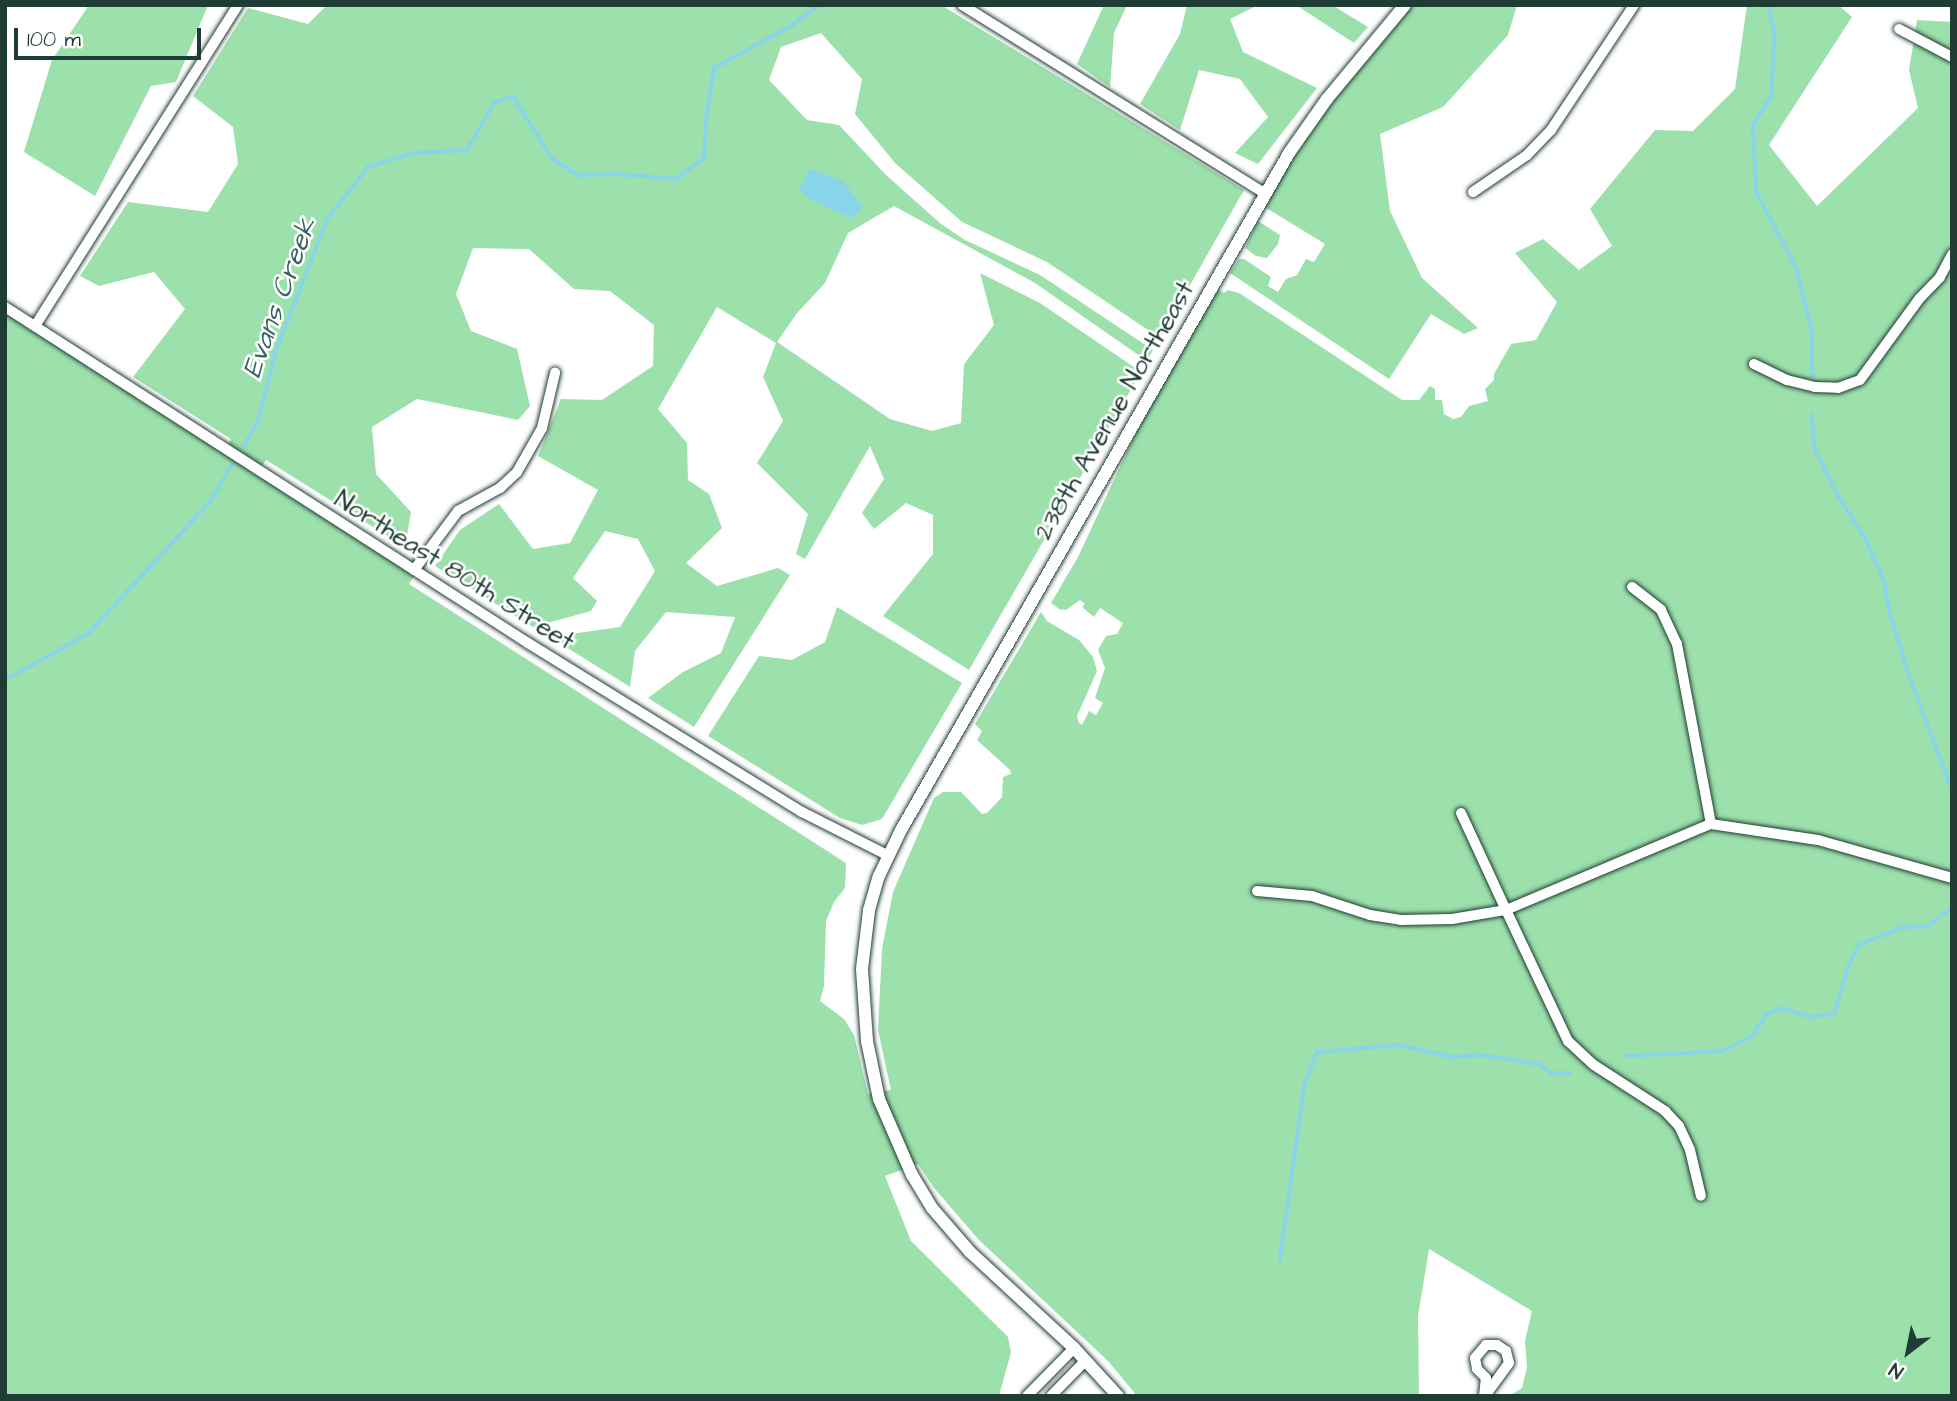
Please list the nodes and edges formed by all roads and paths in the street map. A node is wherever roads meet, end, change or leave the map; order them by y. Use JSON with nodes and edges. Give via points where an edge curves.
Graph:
{"nodes":[{"id":1,"x":238,"y":5,"type":"edge"},
{"id":2,"x":962,"y":5,"type":"edge"},
{"id":3,"x":1405,"y":5,"type":"edge"},
{"id":4,"x":1634,"y":5,"type":"edge"},
{"id":5,"x":1899,"y":29,"type":"dead end"},
{"id":6,"x":1952,"y":57,"type":"edge"},
{"id":7,"x":1473,"y":192,"type":"dead end"},
{"id":8,"x":1266,"y":194,"type":"junction"},
{"id":9,"x":1952,"y":254,"type":"edge"},
{"id":10,"x":1940,"y":277,"type":"junction"},
{"id":11,"x":1952,"y":284,"type":"edge"},
{"id":12,"x":5,"y":307,"type":"edge"},
{"id":13,"x":35,"y":326,"type":"junction"},
{"id":14,"x":1754,"y":363,"type":"dead end"},
{"id":15,"x":555,"y":373,"type":"dead end"},
{"id":16,"x":414,"y":570,"type":"junction"},
{"id":17,"x":1632,"y":587,"type":"dead end"},
{"id":18,"x":1461,"y":813,"type":"dead end"},
{"id":19,"x":1711,"y":824,"type":"junction"},
{"id":20,"x":889,"y":856,"type":"junction"},
{"id":21,"x":1952,"y":878,"type":"edge"},
{"id":22,"x":1257,"y":891,"type":"dead end"},
{"id":23,"x":1506,"y":910,"type":"junction"},
{"id":24,"x":1701,"y":1196,"type":"dead end"},
{"id":25,"x":1074,"y":1348,"type":"junction"},
{"id":26,"x":1086,"y":1360,"type":"junction"},
{"id":27,"x":1027,"y":1396,"type":"edge"},
{"id":28,"x":1051,"y":1396,"type":"edge"},
{"id":29,"x":1118,"y":1396,"type":"edge"},
{"id":30,"x":1485,"y":1396,"type":"edge"}],
"edges":[{"from":1,"to":13,"type":"street"},
{"from":2,"to":8,"type":"street"},
{"from":3,"to":8,"type":"street","name":"238th Avenue Northeast","via":[[1327,99]]},
{"from":4,"to":7,"type":"street","via":[[1551,130],[1527,155]]},
{"from":5,"to":6,"type":"street"},
{"from":8,"to":20,"type":"street","name":"238th Avenue Northeast"},
{"from":9,"to":10,"type":"street"},
{"from":10,"to":11,"type":"street"},
{"from":10,"to":14,"type":"street","via":[[1868,372],[1851,384],[1815,387],[1796,383]]},
{"from":12,"to":13,"type":"street","name":"Northeast 80th Street"},
{"from":13,"to":16,"type":"street","name":"Northeast 80th Street"},
{"from":15,"to":16,"type":"street","via":[[542,428],[517,472],[500,488],[458,511]]},
{"from":16,"to":20,"type":"street","name":"Northeast 80th Street","via":[[802,812]]},
{"from":17,"to":19,"type":"street","via":[[1661,610],[1677,644]]},
{"from":18,"to":23,"type":"street"},
{"from":19,"to":21,"type":"street","via":[[1818,840]]},
{"from":19,"to":23,"type":"street"},
{"from":20,"to":25,"type":"street","name":"238th Avenue Northeast","via":[[874,893],[865,935],[867,1041],[879,1099],[912,1175],[932,1208],[970,1252]]},
{"from":22,"to":23,"type":"street","via":[[1312,896],[1401,920],[1452,919]]},
{"from":23,"to":24,"type":"street","via":[[1568,1041],[1679,1126]]},
{"from":25,"to":26,"type":"street","name":"238th Avenue Northeast"},
{"from":25,"to":27,"type":"street"},
{"from":26,"to":28,"type":"street"},
{"from":26,"to":29,"type":"street","name":"238th Avenue Northeast"},
{"from":30,"to":30,"type":"street","via":[[1509,1363],[1506,1351],[1497,1345],[1486,1345],[1475,1358],[1477,1369],[1486,1378]]}]}
